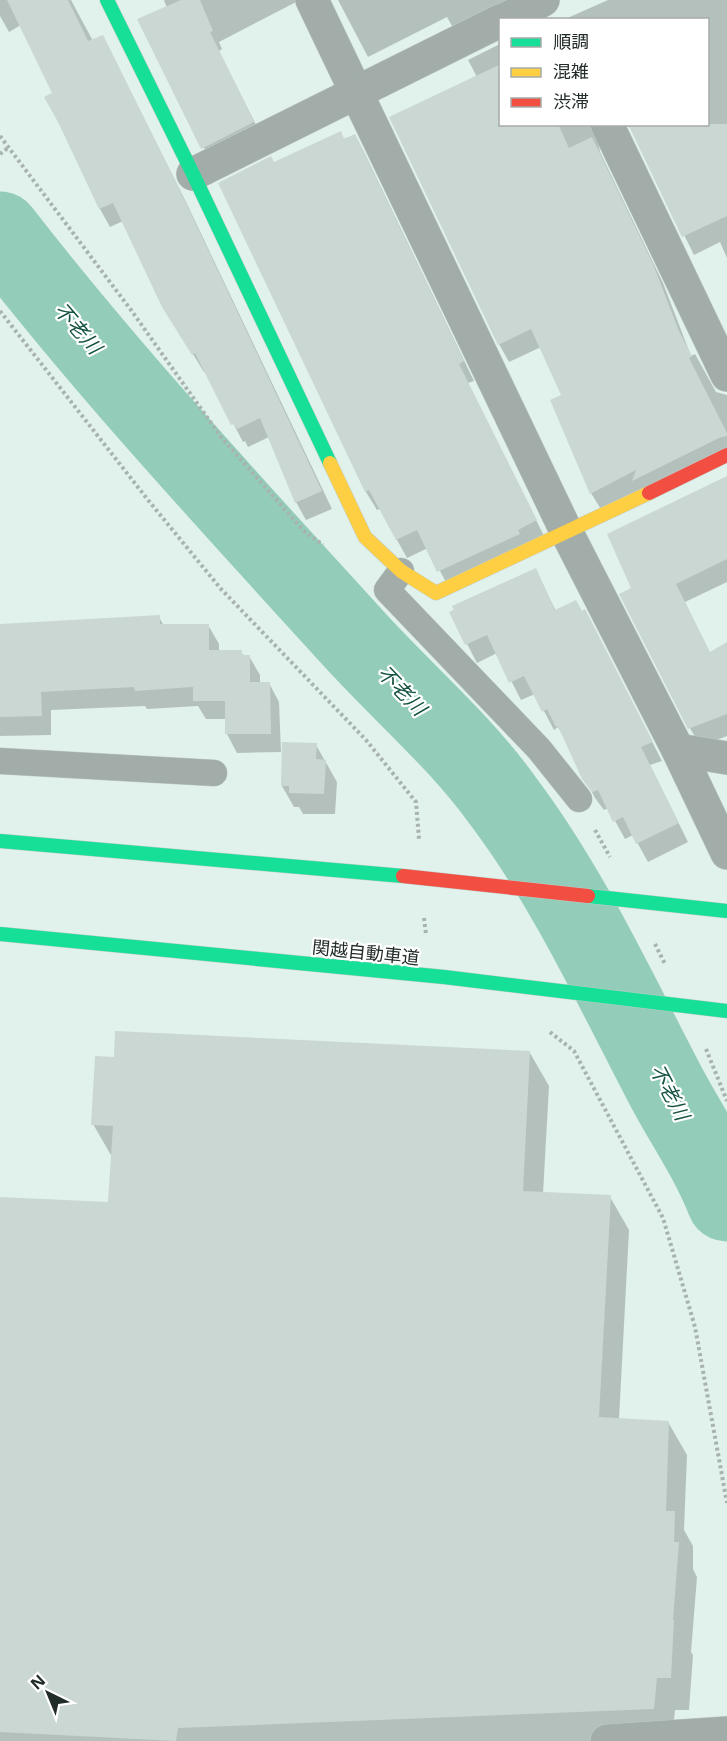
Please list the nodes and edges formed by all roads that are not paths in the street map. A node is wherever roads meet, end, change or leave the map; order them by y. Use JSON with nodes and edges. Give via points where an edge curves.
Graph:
{"nodes":[{"id":1,"x":107,"y":0,"type":"edge"},
{"id":2,"x":312,"y":0,"type":"edge"},
{"id":3,"x":546,"y":0,"type":"edge"},
{"id":4,"x":506,"y":18,"type":"edge"},
{"id":5,"x":556,"y":18,"type":"edge"},
{"id":6,"x":499,"y":22,"type":"edge"},
{"id":7,"x":356,"y":93,"type":"junction"},
{"id":8,"x":608,"y":126,"type":"edge"},
{"id":9,"x":193,"y":174,"type":"junction"},
{"id":10,"x":727,"y":375,"type":"edge"},
{"id":11,"x":727,"y":455,"type":"edge"},
{"id":12,"x":567,"y":533,"type":"junction"},
{"id":13,"x":401,"y":571,"type":"junction"},
{"id":14,"x":678,"y":750,"type":"junction"},
{"id":15,"x":727,"y":758,"type":"edge"},
{"id":16,"x":0,"y":761,"type":"edge"},
{"id":17,"x":214,"y":773,"type":"dead end"},
{"id":18,"x":579,"y":798,"type":"road end"},
{"id":19,"x":0,"y":841,"type":"edge"},
{"id":20,"x":727,"y":854,"type":"edge"},
{"id":21,"x":727,"y":911,"type":"edge"},
{"id":22,"x":0,"y":934,"type":"edge"},
{"id":23,"x":727,"y":1011,"type":"edge"},
{"id":24,"x":727,"y":1733,"type":"edge"},
{"id":25,"x":607,"y":1741,"type":"edge"}],
"edges":[{"from":1,"to":9,"type":"main road"},
{"from":2,"to":7,"type":"street"},
{"from":3,"to":4,"type":"street"},
{"from":3,"to":5,"type":"street"},
{"from":6,"to":7,"type":"street"},
{"from":7,"to":9,"type":"street"},
{"from":7,"to":12,"type":"street"},
{"from":8,"to":10,"type":"street"},
{"from":9,"to":13,"type":"main road","via":[[365,537]]},
{"from":11,"to":12,"type":"main road"},
{"from":12,"to":13,"type":"main road","via":[[436,593]]},
{"from":12,"to":14,"type":"street"},
{"from":13,"to":18,"type":"lane","via":[[387,590],[540,748]]},
{"from":14,"to":15,"type":"street"},
{"from":14,"to":20,"type":"street"},
{"from":16,"to":17,"type":"lane"},
{"from":19,"to":21,"type":"main road","bridge":true,"via":[[351,870]]},
{"from":22,"to":23,"type":"main road","name":"関越自動車道","bridge":true,"via":[[444,977]]},
{"from":24,"to":25,"type":"street"}]}
